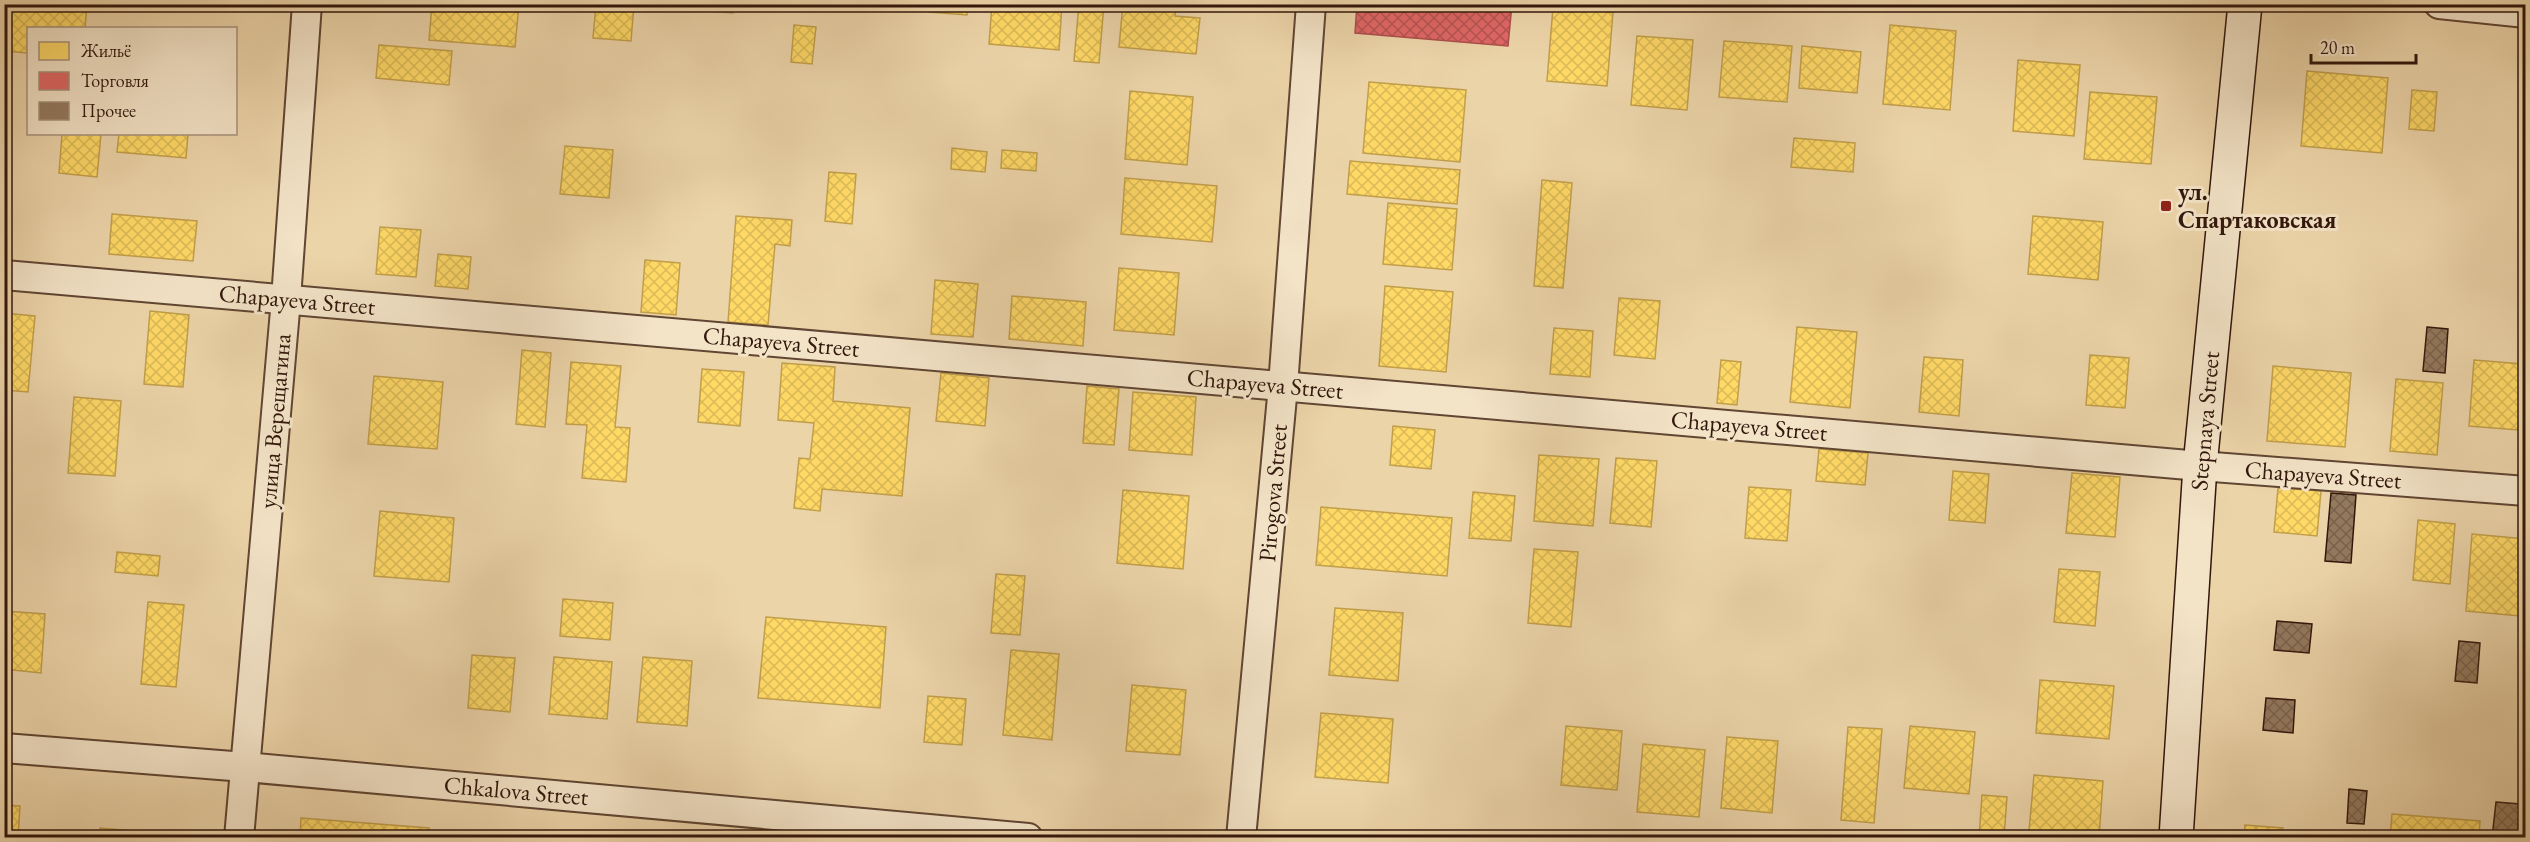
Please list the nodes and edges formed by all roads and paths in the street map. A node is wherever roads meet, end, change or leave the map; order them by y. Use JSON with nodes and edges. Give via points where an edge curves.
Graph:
{"nodes":[{"id":1,"x":307,"y":4,"type":"edge"},
{"id":2,"x":1311,"y":4,"type":"edge"},
{"id":3,"x":2245,"y":4,"type":"edge"},
{"id":4,"x":2439,"y":4,"type":"edge"},
{"id":5,"x":2526,"y":13,"type":"edge"},
{"id":6,"x":4,"y":275,"type":"edge"},
{"id":7,"x":286,"y":299,"type":"junction"},
{"id":8,"x":1283,"y":386,"type":"junction"},
{"id":9,"x":2200,"y":466,"type":"junction"},
{"id":10,"x":2526,"y":491,"type":"edge"},
{"id":11,"x":4,"y":748,"type":"edge"},
{"id":12,"x":245,"y":767,"type":"junction"},
{"id":13,"x":239,"y":837,"type":"edge"},
{"id":14,"x":1028,"y":837,"type":"edge"},
{"id":15,"x":1241,"y":837,"type":"edge"},
{"id":16,"x":2176,"y":837,"type":"edge"}],
"edges":[{"from":1,"to":7,"type":"street","name":"улица Верещагина"},
{"from":2,"to":8,"type":"street","name":"Pirogova Street"},
{"from":3,"to":9,"type":"main road","name":"Stepnaya Street"},
{"from":4,"to":5,"type":"street"},
{"from":6,"to":7,"type":"street","name":"Chapayeva Street"},
{"from":7,"to":8,"type":"street","name":"Chapayeva Street"},
{"from":7,"to":12,"type":"street","name":"улица Верещагина"},
{"from":8,"to":9,"type":"street","name":"Chapayeva Street"},
{"from":8,"to":15,"type":"street","name":"Pirogova Street"},
{"from":9,"to":10,"type":"street","name":"Chapayeva Street"},
{"from":9,"to":16,"type":"main road","name":"Stepnaya Street"},
{"from":11,"to":12,"type":"street","name":"Chkalova Street"},
{"from":12,"to":13,"type":"street","name":"улица Верещагина"},
{"from":12,"to":14,"type":"street","name":"Chkalova Street"}]}
